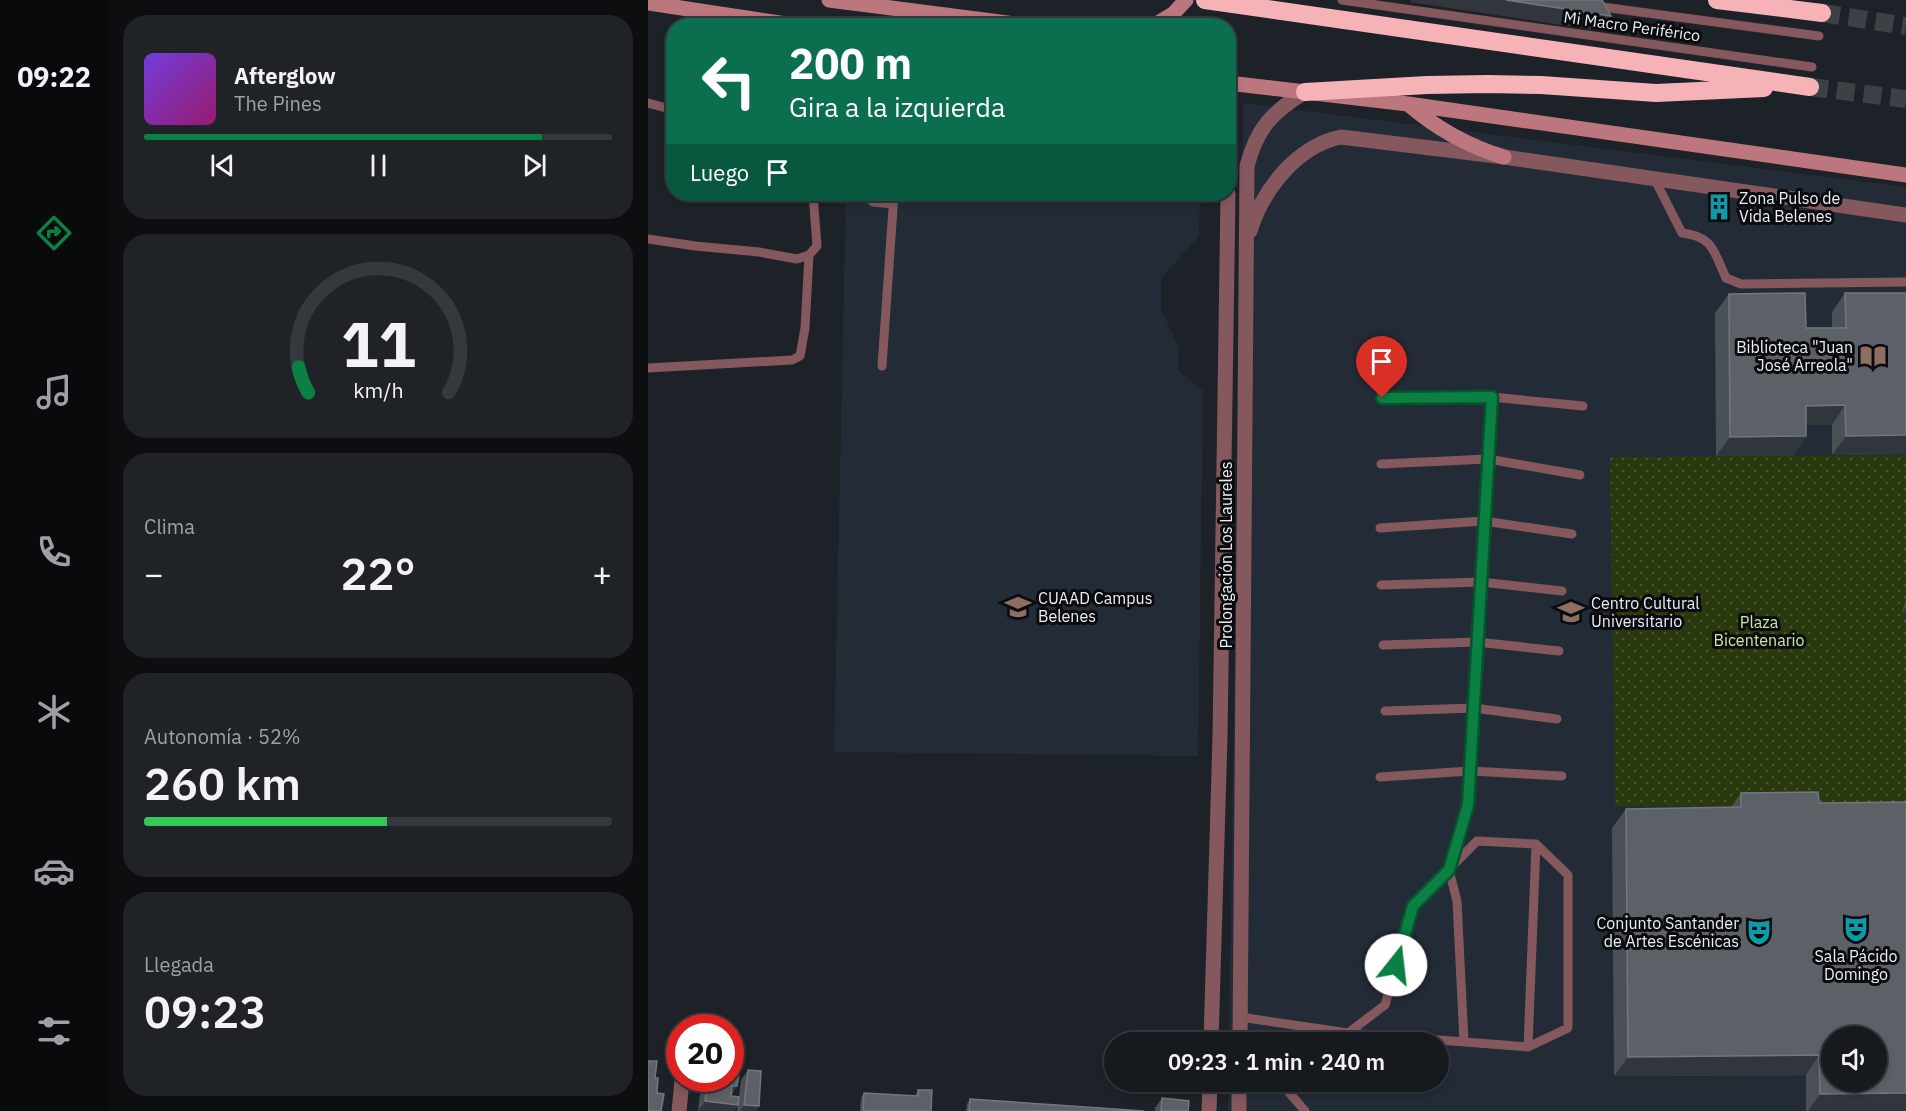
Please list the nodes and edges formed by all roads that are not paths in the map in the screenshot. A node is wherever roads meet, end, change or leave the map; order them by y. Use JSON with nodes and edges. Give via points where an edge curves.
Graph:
{"nodes":[{"id":1,"x":829,"y":0,"type":"edge"},
{"id":2,"x":1186,"y":0,"type":"edge"},
{"id":3,"x":1206,"y":0,"type":"edge"},
{"id":4,"x":1342,"y":0,"type":"edge"},
{"id":5,"x":1717,"y":0,"type":"edge"},
{"id":6,"x":1779,"y":0,"type":"edge"},
{"id":7,"x":648,"y":3,"type":"edge"},
{"id":8,"x":1586,"y":5,"type":"edge"},
{"id":9,"x":748,"y":18,"type":"edge"},
{"id":10,"x":969,"y":18,"type":"edge"},
{"id":11,"x":1166,"y":18,"type":"edge"},
{"id":12,"x":1819,"y":36,"type":"dead end"},
{"id":13,"x":1812,"y":67,"type":"dead end"},
{"id":14,"x":1236,"y":84,"type":"edge"},
{"id":15,"x":1305,"y":92,"type":"junction"},
{"id":16,"x":648,"y":103,"type":"edge"},
{"id":17,"x":1408,"y":104,"type":"junction"},
{"id":18,"x":666,"y":109,"type":"edge"},
{"id":19,"x":1504,"y":156,"type":"junction"},
{"id":20,"x":1906,"y":175,"type":"edge"},
{"id":21,"x":1654,"y":178,"type":"junction"},
{"id":22,"x":1236,"y":180,"type":"edge"},
{"id":23,"x":1247,"y":181,"type":"junction"},
{"id":24,"x":814,"y":201,"type":"edge"},
{"id":25,"x":872,"y":201,"type":"edge"},
{"id":26,"x":893,"y":201,"type":"edge"},
{"id":27,"x":1228,"y":201,"type":"edge"},
{"id":28,"x":893,"y":204,"type":"junction"},
{"id":29,"x":1906,"y":215,"type":"edge"},
{"id":30,"x":648,"y":239,"type":"edge"},
{"id":31,"x":1246,"y":242,"type":"junction"},
{"id":32,"x":809,"y":255,"type":"junction"},
{"id":33,"x":1906,"y":282,"type":"edge"},
{"id":34,"x":882,"y":366,"type":"dead end"},
{"id":35,"x":648,"y":368,"type":"edge"},
{"id":36,"x":1492,"y":397,"type":"junction"},
{"id":37,"x":1382,"y":398,"type":"dead end"},
{"id":38,"x":1583,"y":406,"type":"dead end"},
{"id":39,"x":1488,"y":459,"type":"junction"},
{"id":40,"x":1381,"y":464,"type":"dead end"},
{"id":41,"x":1580,"y":475,"type":"dead end"},
{"id":42,"x":1484,"y":521,"type":"junction"},
{"id":43,"x":1380,"y":528,"type":"dead end"},
{"id":44,"x":1572,"y":534,"type":"dead end"},
{"id":45,"x":1481,"y":582,"type":"junction"},
{"id":46,"x":1381,"y":585,"type":"dead end"},
{"id":47,"x":1562,"y":591,"type":"dead end"},
{"id":48,"x":1478,"y":642,"type":"junction"},
{"id":49,"x":1383,"y":645,"type":"dead end"},
{"id":50,"x":1559,"y":651,"type":"dead end"},
{"id":51,"x":1474,"y":708,"type":"junction"},
{"id":52,"x":1385,"y":711,"type":"dead end"},
{"id":53,"x":1557,"y":719,"type":"dead end"},
{"id":54,"x":1220,"y":737,"type":"junction"},
{"id":55,"x":1243,"y":738,"type":"junction"},
{"id":56,"x":1470,"y":771,"type":"junction"},
{"id":57,"x":1562,"y":776,"type":"dead end"},
{"id":58,"x":1380,"y":777,"type":"dead end"},
{"id":59,"x":1536,"y":844,"type":"junction"},
{"id":60,"x":1449,"y":870,"type":"junction"},
{"id":61,"x":1240,"y":1029,"type":"edge"},
{"id":62,"x":1211,"y":1032,"type":"edge"},
{"id":63,"x":1321,"y":1032,"type":"edge"},
{"id":64,"x":1349,"y":1032,"type":"edge"},
{"id":65,"x":1449,"y":1041,"type":"edge"},
{"id":66,"x":1464,"y":1042,"type":"junction"},
{"id":67,"x":1528,"y":1047,"type":"junction"},
{"id":68,"x":681,"y":1092,"type":"edge"},
{"id":69,"x":1210,"y":1092,"type":"edge"},
{"id":70,"x":1239,"y":1092,"type":"edge"},
{"id":71,"x":1289,"y":1092,"type":"edge"},
{"id":72,"x":679,"y":1111,"type":"edge"},
{"id":73,"x":1209,"y":1111,"type":"edge"},
{"id":74,"x":1239,"y":1111,"type":"edge"},
{"id":75,"x":1305,"y":1111,"type":"edge"}],
"edges":[{"from":1,"to":10,"type":"main road"},
{"from":2,"to":11,"type":"main road"},
{"from":3,"to":15,"type":"highway","via":[[1810,87],[1656,93],[1458,84]]},
{"from":4,"to":13,"type":"lane","name":"Mi Macro Periférico"},
{"from":5,"to":6,"type":"highway","via":[[1822,14]]},
{"from":7,"to":9,"type":"main road"},
{"from":8,"to":12,"type":"lane","name":"Mi Macro Periférico"},
{"from":14,"to":15,"type":"main road"},
{"from":15,"to":17,"type":"main road"},
{"from":15,"to":23,"type":"street","name":"Prolongación Los Laureles","via":[[1274,112],[1265,123],[1251,151]]},
{"from":16,"to":18,"type":"lane"},
{"from":17,"to":19,"type":"main road","via":[[1452,136]]},
{"from":17,"to":20,"type":"main road"},
{"from":19,"to":21,"type":"street"},
{"from":19,"to":31,"type":"street","via":[[1341,137],[1328,140],[1302,155],[1278,179],[1258,209]]},
{"from":21,"to":29,"type":"street"},
{"from":21,"to":33,"type":"lane","via":[[1682,233],[1705,239],[1726,278],[1741,284]]},
{"from":22,"to":23,"type":"street"},
{"from":23,"to":31,"type":"street","name":"Prolongación Los Laureles"},
{"from":24,"to":32,"type":"lane","via":[[817,246]]},
{"from":25,"to":28,"type":"lane"},
{"from":26,"to":28,"type":"lane"},
{"from":27,"to":54,"type":"street","name":"Prolongación Los Laureles"},
{"from":28,"to":34,"type":"lane"},
{"from":30,"to":32,"type":"lane","via":[[796,259]]},
{"from":31,"to":55,"type":"street","name":"Prolongación Los Laureles"},
{"from":32,"to":35,"type":"lane","via":[[800,356],[792,360]]},
{"from":36,"to":37,"type":"lane"},
{"from":36,"to":38,"type":"lane"},
{"from":36,"to":39,"type":"lane"},
{"from":39,"to":40,"type":"lane"},
{"from":39,"to":41,"type":"lane"},
{"from":39,"to":42,"type":"lane"},
{"from":42,"to":43,"type":"lane"},
{"from":42,"to":44,"type":"lane"},
{"from":42,"to":45,"type":"lane"},
{"from":45,"to":46,"type":"lane"},
{"from":45,"to":47,"type":"lane"},
{"from":45,"to":48,"type":"lane"},
{"from":48,"to":49,"type":"lane"},
{"from":48,"to":50,"type":"lane"},
{"from":48,"to":51,"type":"lane"},
{"from":51,"to":52,"type":"lane"},
{"from":51,"to":53,"type":"lane"},
{"from":51,"to":56,"type":"lane"},
{"from":54,"to":55,"type":"street"},
{"from":54,"to":62,"type":"street","name":"Prolongación Los Laureles"},
{"from":55,"to":61,"type":"street","name":"Prolongación Los Laureles"},
{"from":56,"to":57,"type":"lane"},
{"from":56,"to":58,"type":"lane"},
{"from":56,"to":60,"type":"lane","via":[[1468,805]]},
{"from":59,"to":60,"type":"lane","via":[[1477,841]]},
{"from":59,"to":67,"type":"lane"},
{"from":59,"to":67,"type":"lane","via":[[1568,875],[1568,1028]]},
{"from":60,"to":64,"type":"lane","via":[[1413,906],[1384,1005]]},
{"from":60,"to":66,"type":"lane","via":[[1457,902]]},
{"from":61,"to":63,"type":"lane"},
{"from":65,"to":66,"type":"lane"},
{"from":66,"to":67,"type":"lane"},
{"from":68,"to":72,"type":"street"},
{"from":69,"to":73,"type":"street"},
{"from":70,"to":74,"type":"street"},
{"from":71,"to":75,"type":"lane"}]}
